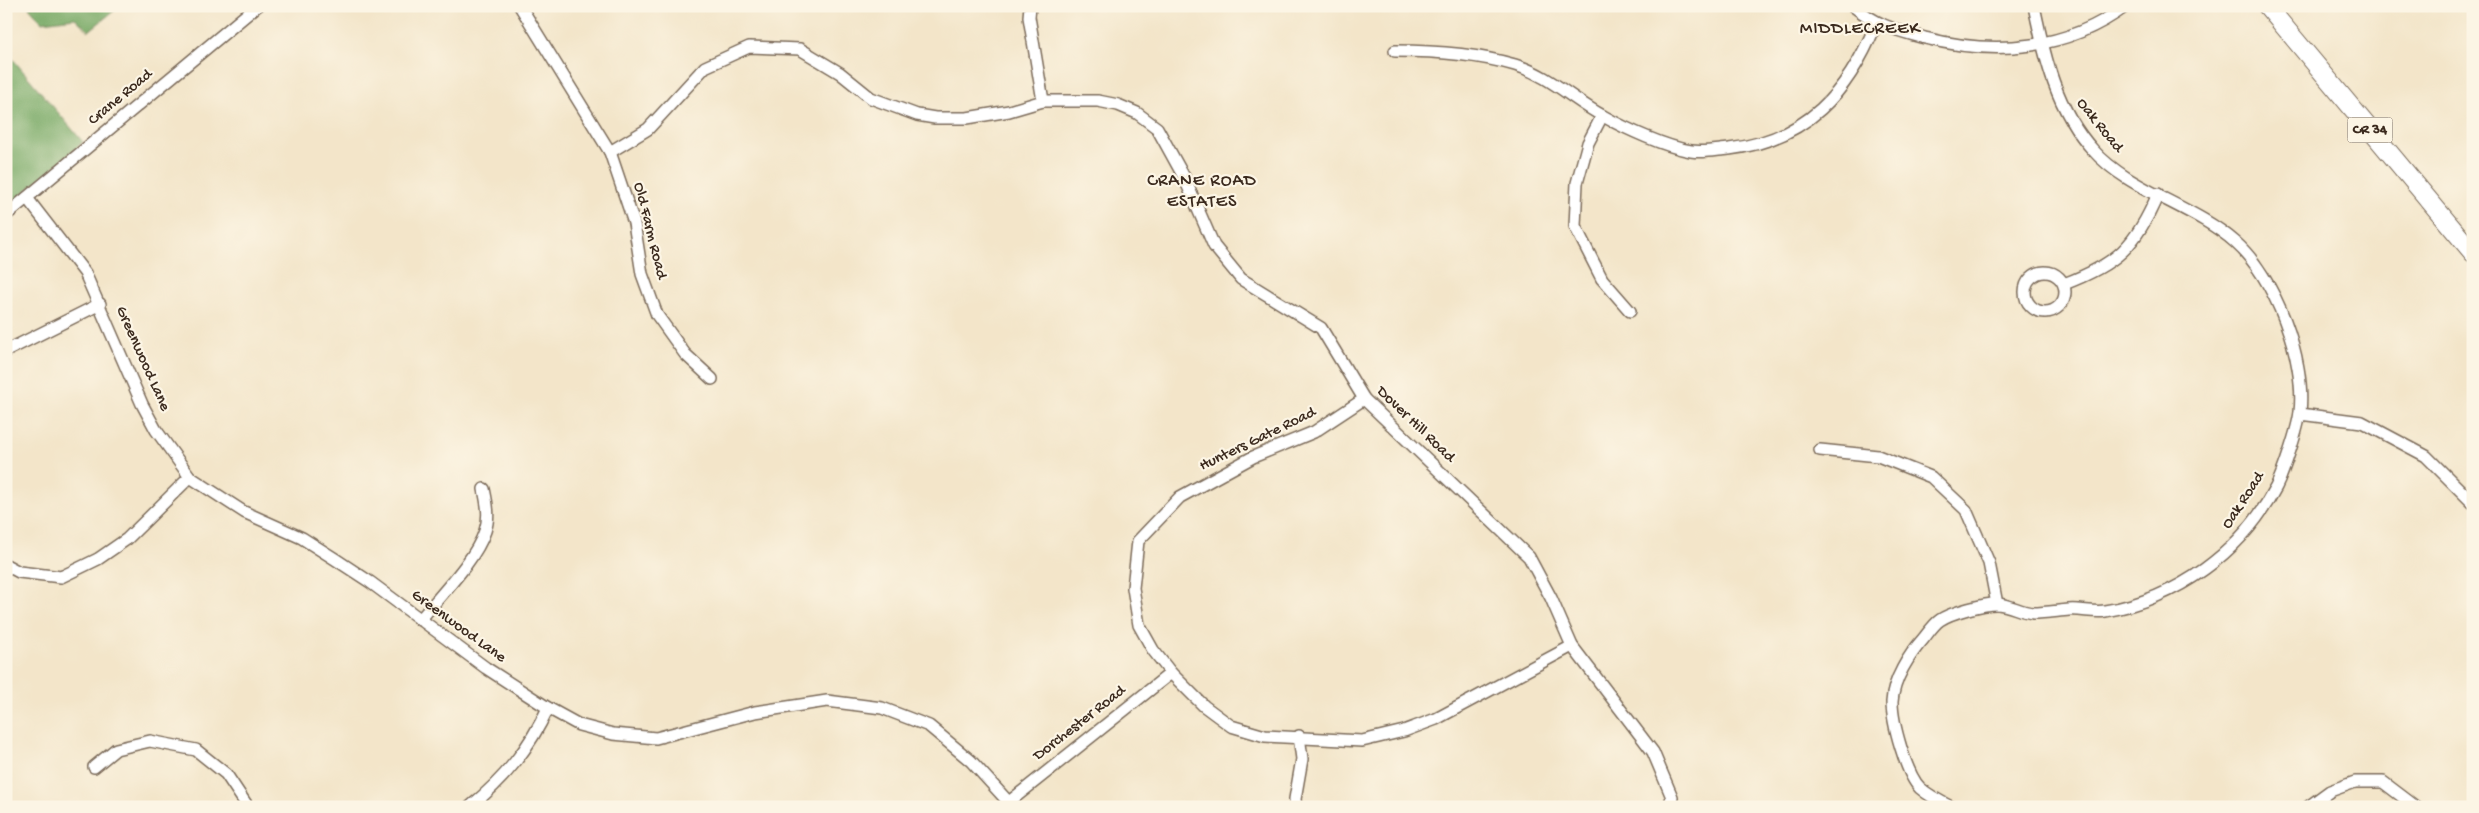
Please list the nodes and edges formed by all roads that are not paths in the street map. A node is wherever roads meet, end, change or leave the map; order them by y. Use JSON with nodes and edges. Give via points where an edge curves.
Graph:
{"nodes":[{"id":1,"x":256,"y":6,"type":"edge"},
{"id":2,"x":520,"y":6,"type":"edge"},
{"id":3,"x":1030,"y":6,"type":"edge"},
{"id":4,"x":1853,"y":6,"type":"edge"},
{"id":5,"x":2034,"y":6,"type":"edge"},
{"id":6,"x":2126,"y":6,"type":"edge"},
{"id":7,"x":2267,"y":6,"type":"edge"},
{"id":8,"x":1876,"y":24,"type":"junction"},
{"id":9,"x":2042,"y":44,"type":"junction"},
{"id":10,"x":1395,"y":51,"type":"dead end"},
{"id":11,"x":1043,"y":101,"type":"junction"},
{"id":12,"x":1602,"y":116,"type":"junction"},
{"id":13,"x":610,"y":152,"type":"junction"},
{"id":14,"x":2158,"y":194,"type":"junction"},
{"id":15,"x":27,"y":198,"type":"junction"},
{"id":16,"x":6,"y":215,"type":"edge"},
{"id":17,"x":2473,"y":253,"type":"edge"},
{"id":18,"x":2064,"y":284,"type":"dead end"},
{"id":19,"x":100,"y":304,"type":"junction"},
{"id":20,"x":1630,"y":311,"type":"dead end"},
{"id":21,"x":6,"y":351,"type":"edge"},
{"id":22,"x":712,"y":379,"type":"dead end"},
{"id":23,"x":1364,"y":399,"type":"junction"},
{"id":24,"x":2300,"y":414,"type":"junction"},
{"id":25,"x":1820,"y":450,"type":"dead end"},
{"id":26,"x":190,"y":477,"type":"junction"},
{"id":27,"x":484,"y":489,"type":"dead end"},
{"id":28,"x":2473,"y":503,"type":"edge"},
{"id":29,"x":6,"y":565,"type":"edge"},
{"id":30,"x":1997,"y":604,"type":"junction"},
{"id":31,"x":420,"y":620,"type":"junction"},
{"id":32,"x":1572,"y":646,"type":"junction"},
{"id":33,"x":1172,"y":673,"type":"junction"},
{"id":34,"x":548,"y":708,"type":"junction"},
{"id":35,"x":1299,"y":736,"type":"junction"},
{"id":36,"x":94,"y":767,"type":"dead end"},
{"id":37,"x":1011,"y":804,"type":"edge"},
{"id":38,"x":248,"y":807,"type":"edge"},
{"id":39,"x":470,"y":807,"type":"edge"},
{"id":40,"x":1296,"y":807,"type":"edge"},
{"id":41,"x":1670,"y":807,"type":"edge"},
{"id":42,"x":1951,"y":807,"type":"edge"},
{"id":43,"x":2308,"y":807,"type":"edge"},
{"id":44,"x":2416,"y":807,"type":"edge"}],
"edges":[{"from":1,"to":15,"type":"street","name":"Crane Road"},
{"from":2,"to":13,"type":"street","name":"Old Farm Road"},
{"from":3,"to":11,"type":"street"},
{"from":4,"to":8,"type":"street"},
{"from":5,"to":9,"type":"street","name":"Oak Road"},
{"from":6,"to":9,"type":"street","via":[[2097,24]]},
{"from":7,"to":17,"type":"main road","number":"CR 34"},
{"from":8,"to":9,"type":"street","via":[[1965,47],[2011,48]]},
{"from":8,"to":12,"type":"street","via":[[1866,49],[1828,104],[1810,119],[1774,138],[1749,146],[1692,151]]},
{"from":9,"to":14,"type":"street","name":"Oak Road","via":[[2060,104],[2088,144],[2111,168]]},
{"from":10,"to":12,"type":"street","via":[[1438,51],[1516,65],[1549,80]]},
{"from":11,"to":13,"type":"street","name":"Dover Hill Road","via":[[967,118],[917,115],[871,98],[840,73],[800,49],[749,47],[705,67],[648,129]]},
{"from":11,"to":23,"type":"street","name":"Dover Hill Road","via":[[1098,101],[1118,105],[1137,113],[1157,128],[1184,177],[1214,246],[1241,279],[1322,328]]},
{"from":12,"to":20,"type":"street","via":[[1588,143],[1577,183],[1575,226],[1602,279]]},
{"from":13,"to":22,"type":"street","name":"Old Farm Road","via":[[634,223],[642,274],[657,315],[686,354]]},
{"from":14,"to":18,"type":"street","via":[[2146,223],[2121,254]]},
{"from":14,"to":24,"type":"street","name":"Oak Road","via":[[2236,242],[2265,279],[2284,319],[2300,372]]},
{"from":15,"to":16,"type":"street","name":"Crane Road"},
{"from":15,"to":19,"type":"street","name":"Greenwood Lane","via":[[85,273]]},
{"from":19,"to":21,"type":"street"},
{"from":19,"to":26,"type":"street","name":"Greenwood Lane","via":[[142,404],[156,430]]},
{"from":23,"to":32,"type":"street","name":"Dover Hill Road","via":[[1529,556]]},
{"from":23,"to":33,"type":"street","name":"Hunters Gate Road","via":[[1314,432],[1252,457],[1180,497],[1138,541],[1133,588],[1139,625],[1153,650]]},
{"from":24,"to":28,"type":"street","via":[[2362,422],[2426,456]]},
{"from":24,"to":30,"type":"street","name":"Oak Road","via":[[2277,485],[2260,513],[2241,539],[2178,588],[2103,612],[2031,613]]},
{"from":25,"to":30,"type":"street","via":[[1878,456],[1931,477],[1966,510],[1989,563]]},
{"from":26,"to":29,"type":"street","via":[[127,539],[61,576],[19,572]]},
{"from":26,"to":31,"type":"street","name":"Greenwood Lane","via":[[244,512],[302,538],[370,582]]},
{"from":27,"to":31,"type":"street","via":[[488,510],[485,532],[471,557]]},
{"from":30,"to":42,"type":"street","name":"Oak Road","via":[[1939,620],[1915,648],[1898,679],[1892,703],[1901,751],[1918,786]]},
{"from":31,"to":34,"type":"street","name":"Greenwood Lane"},
{"from":32,"to":35,"type":"street","name":"Hunters Gate Road","via":[[1436,719],[1404,731],[1362,741]]},
{"from":32,"to":41,"type":"street","name":"Dover Hill Road","via":[[1653,752],[1672,797]]},
{"from":33,"to":35,"type":"street","name":"Hunters Gate Road","via":[[1204,706],[1231,726],[1265,736]]},
{"from":33,"to":37,"type":"street","name":"Dorchester Road"},
{"from":34,"to":37,"type":"street","name":"Greenwood Lane","via":[[579,725],[613,734],[656,738],[755,712],[827,701],[882,708],[928,726],[971,761]]},
{"from":34,"to":39,"type":"street","via":[[534,738],[507,773]]},
{"from":35,"to":40,"type":"street","via":[[1302,759]]},
{"from":36,"to":38,"type":"street","via":[[116,749],[150,741],[196,750],[226,774]]},
{"from":43,"to":44,"type":"street","via":[[2330,792],[2355,782],[2383,782]]}]}
